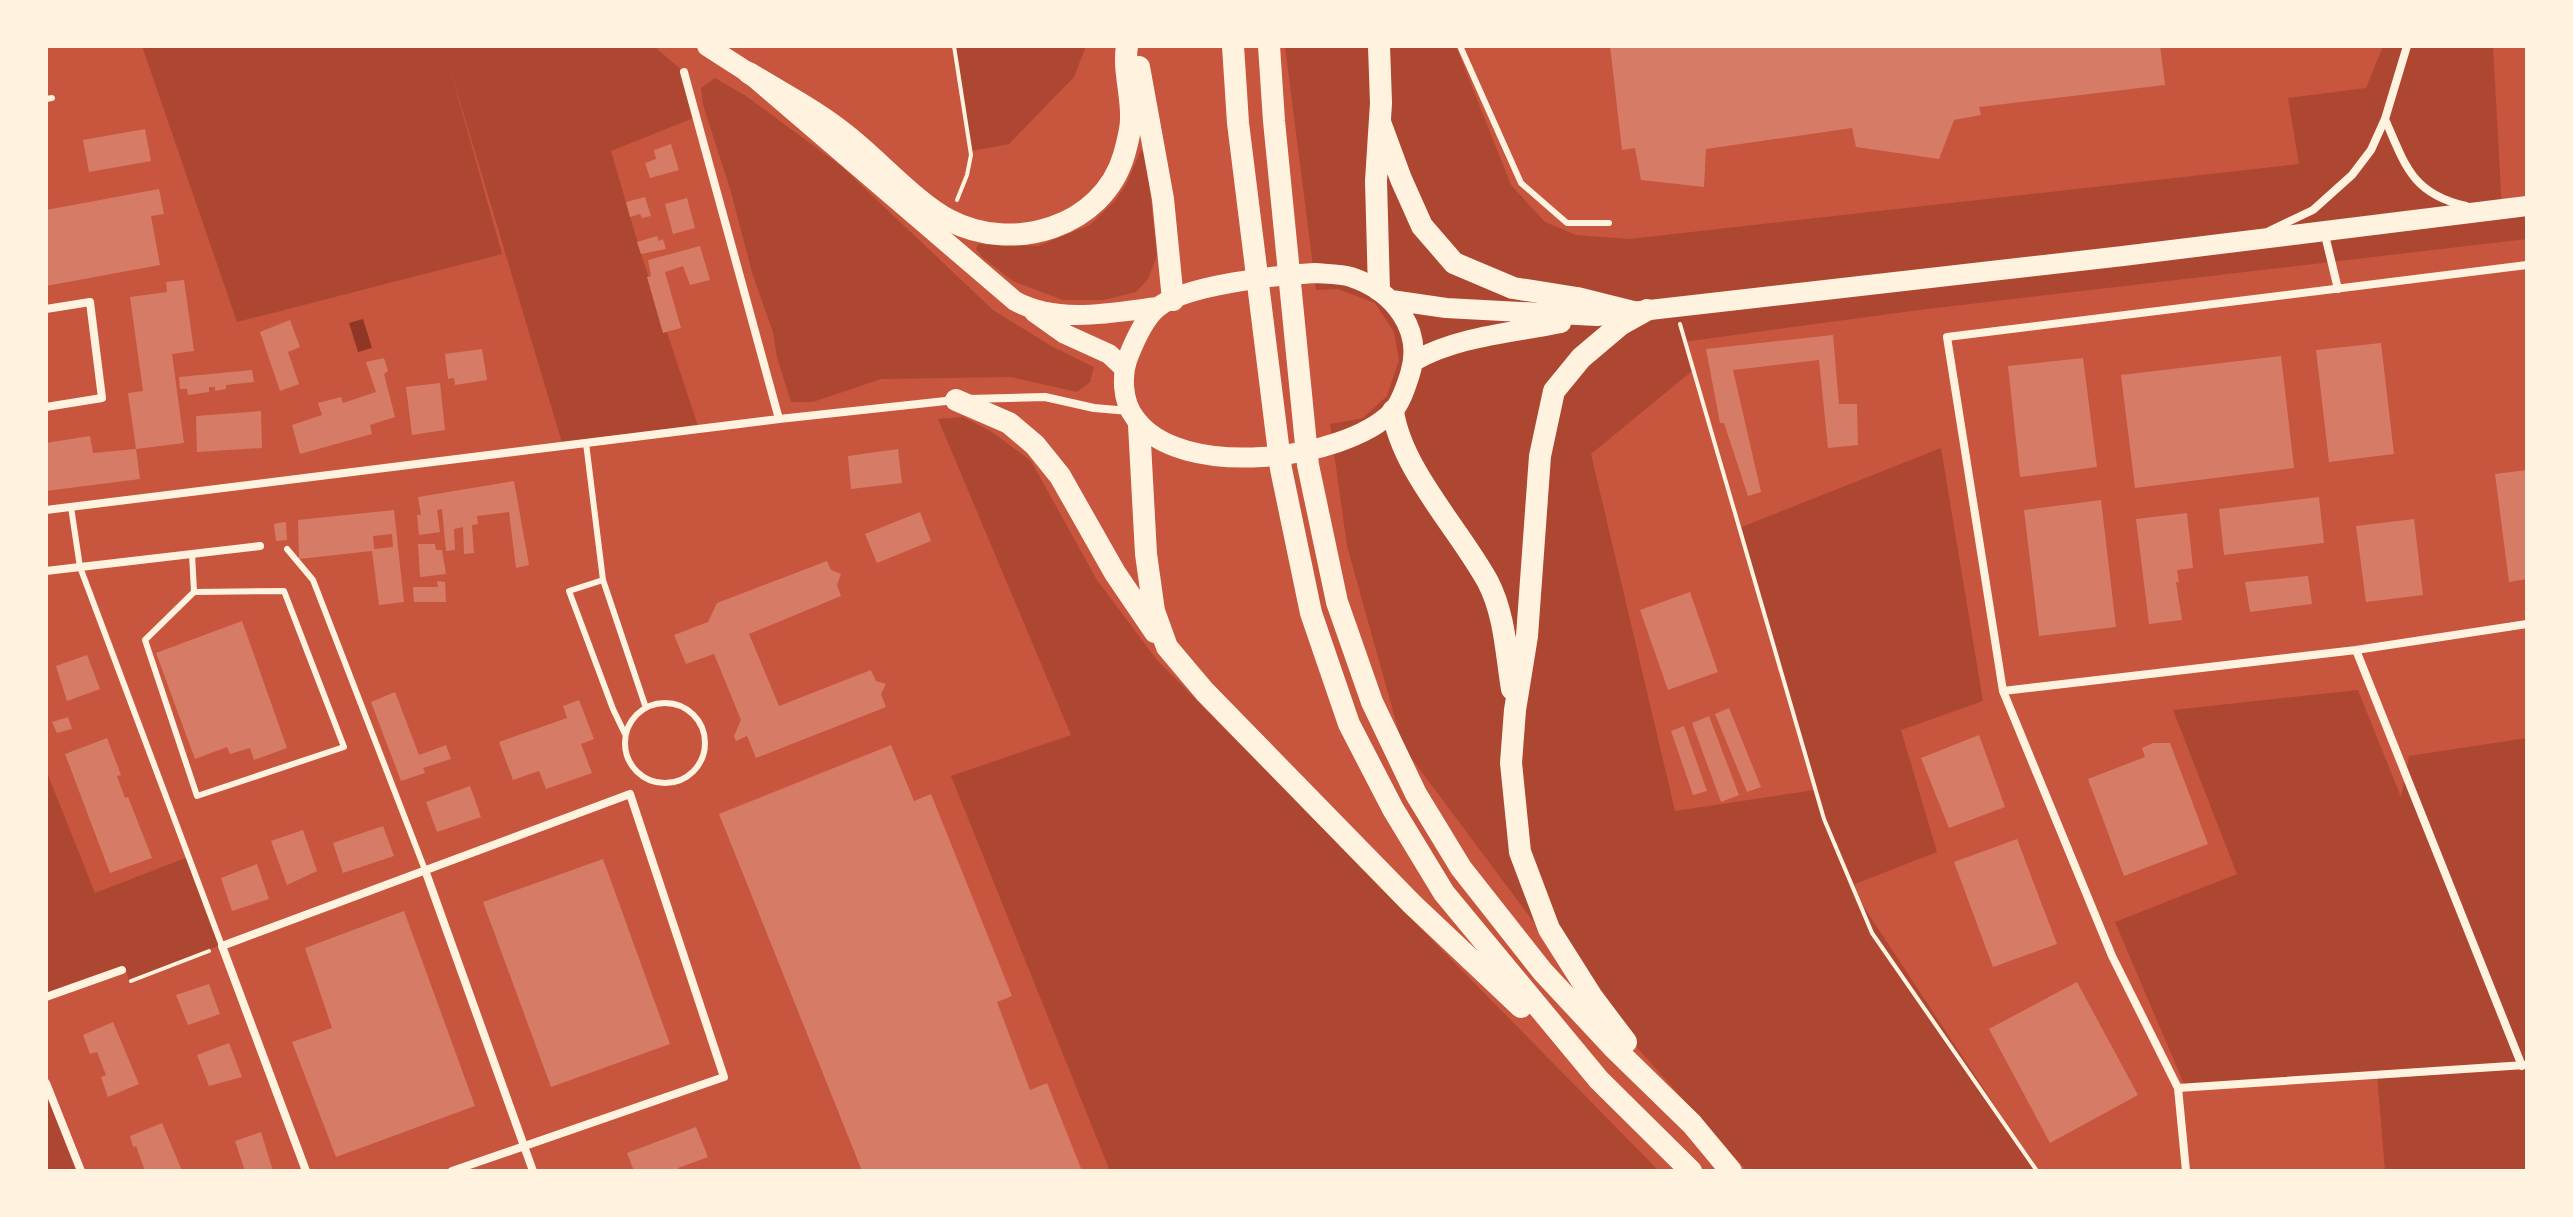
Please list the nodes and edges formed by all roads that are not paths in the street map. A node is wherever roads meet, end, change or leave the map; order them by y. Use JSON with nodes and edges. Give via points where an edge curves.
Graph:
{"nodes":[{"id":1,"x":707,"y":46,"type":"edge"},
{"id":2,"x":1127,"y":46,"type":"edge"},
{"id":3,"x":1137,"y":46,"type":"edge"},
{"id":4,"x":1233,"y":46,"type":"edge"},
{"id":5,"x":1269,"y":46,"type":"edge"},
{"id":6,"x":1379,"y":46,"type":"edge"},
{"id":7,"x":1460,"y":46,"type":"edge"},
{"id":8,"x":2407,"y":46,"type":"edge"},
{"id":9,"x":684,"y":72,"type":"dead end"},
{"id":10,"x":749,"y":73,"type":"junction"},
{"id":11,"x":2385,"y":119,"type":"junction"},
{"id":12,"x":1380,"y":122,"type":"junction"},
{"id":13,"x":2527,"y":206,"type":"edge"},
{"id":14,"x":2479,"y":211,"type":"junction"},
{"id":15,"x":1609,"y":223,"type":"dead end"},
{"id":16,"x":2324,"y":230,"type":"junction"},
{"id":17,"x":2256,"y":238,"type":"junction"},
{"id":18,"x":2527,"y":265,"type":"edge"},
{"id":19,"x":2338,"y":289,"type":"junction"},
{"id":20,"x":1385,"y":295,"type":"junction"},
{"id":21,"x":1165,"y":304,"type":"junction"},
{"id":22,"x":46,"y":309,"type":"edge"},
{"id":23,"x":1640,"y":311,"type":"junction"},
{"id":24,"x":1034,"y":312,"type":"junction"},
{"id":25,"x":1597,"y":316,"type":"junction"},
{"id":26,"x":1414,"y":361,"type":"junction"},
{"id":27,"x":1124,"y":368,"type":"junction"},
{"id":28,"x":956,"y":400,"type":"junction"},
{"id":29,"x":46,"y":407,"type":"edge"},
{"id":30,"x":1393,"y":411,"type":"junction"},
{"id":31,"x":1135,"y":418,"type":"junction"},
{"id":32,"x":779,"y":419,"type":"junction"},
{"id":33,"x":586,"y":443,"type":"junction"},
{"id":34,"x":71,"y":507,"type":"junction"},
{"id":35,"x":46,"y":510,"type":"edge"},
{"id":36,"x":260,"y":546,"type":"dead end"},
{"id":37,"x":287,"y":549,"type":"dead end"},
{"id":38,"x":192,"y":554,"type":"junction"},
{"id":39,"x":80,"y":567,"type":"junction"},
{"id":40,"x":46,"y":571,"type":"edge"},
{"id":41,"x":603,"y":580,"type":"junction"},
{"id":42,"x":194,"y":592,"type":"junction"},
{"id":43,"x":2527,"y":624,"type":"edge"},
{"id":44,"x":1167,"y":647,"type":"junction"},
{"id":45,"x":2356,"y":650,"type":"junction"},
{"id":46,"x":2003,"y":691,"type":"junction"},
{"id":47,"x":646,"y":708,"type":"junction"},
{"id":48,"x":1515,"y":710,"type":"junction"},
{"id":49,"x":626,"y":735,"type":"junction"},
{"id":50,"x":425,"y":870,"type":"junction"},
{"id":51,"x":222,"y":946,"type":"junction"},
{"id":52,"x":122,"y":970,"type":"road end"},
{"id":53,"x":46,"y":997,"type":"edge"},
{"id":54,"x":2524,"y":1065,"type":"edge"},
{"id":55,"x":1599,"y":1080,"type":"junction"},
{"id":56,"x":46,"y":1083,"type":"edge"},
{"id":57,"x":2178,"y":1088,"type":"junction"},
{"id":58,"x":1692,"y":1124,"type":"junction"},
{"id":59,"x":524,"y":1146,"type":"junction"},
{"id":60,"x":81,"y":1171,"type":"edge"},
{"id":61,"x":306,"y":1171,"type":"edge"},
{"id":62,"x":452,"y":1171,"type":"edge"},
{"id":63,"x":533,"y":1171,"type":"edge"},
{"id":64,"x":1691,"y":1171,"type":"edge"},
{"id":65,"x":1731,"y":1171,"type":"edge"},
{"id":66,"x":2186,"y":1171,"type":"edge"}],
"edges":[{"from":1,"to":10,"type":"main road"},
{"from":2,"to":10,"type":"highway","via":[[1131,120],[1123,158],[1103,195],[1082,214],[1019,236],[949,221],[844,132]]},
{"from":3,"to":21,"type":"highway","via":[[1163,199]]},
{"from":4,"to":55,"type":"highway","via":[[1281,469],[1311,613],[1349,724],[1444,893]]},
{"from":5,"to":58,"type":"highway","via":[[1308,465],[1337,602],[1372,702],[1416,794],[1461,868],[1543,972]]},
{"from":6,"to":12,"type":"highway"},
{"from":7,"to":15,"type":"lane","via":[[1521,183],[1567,223]]},
{"from":8,"to":11,"type":"street"},
{"from":9,"to":32,"type":"street"},
{"from":10,"to":24,"type":"main road","via":[[994,285]]},
{"from":11,"to":14,"type":"street","via":[[2414,180],[2430,194]]},
{"from":11,"to":17,"type":"street","via":[[2371,150],[2333,193],[2313,210]]},
{"from":12,"to":20,"type":"highway","via":[[1376,181]]},
{"from":12,"to":23,"type":"highway","via":[[1422,226],[1454,263],[1513,288]]},
{"from":13,"to":14,"type":"main road"},
{"from":14,"to":16,"type":"main road"},
{"from":16,"to":17,"type":"main road"},
{"from":16,"to":19,"type":"street"},
{"from":17,"to":23,"type":"main road"},
{"from":18,"to":19,"type":"street"},
{"from":19,"to":46,"type":"street","via":[[1947,337]]},
{"from":20,"to":21,"type":"main road","via":[[1349,276],[1315,273],[1271,275]]},
{"from":20,"to":25,"type":"main road","via":[[1487,311]]},
{"from":20,"to":26,"type":"main road","via":[[1406,318]]},
{"from":21,"to":24,"type":"main road","via":[[1097,315]]},
{"from":21,"to":27,"type":"main road","via":[[1141,332]]},
{"from":22,"to":29,"type":"street","via":[[90,302],[102,398]]},
{"from":23,"to":25,"type":"main road"},
{"from":23,"to":48,"type":"highway","via":[[1581,358],[1554,391],[1540,456],[1527,636]]},
{"from":24,"to":27,"type":"main road"},
{"from":25,"to":26,"type":"main road","via":[[1454,343]]},
{"from":26,"to":30,"type":"main road"},
{"from":27,"to":31,"type":"main road"},
{"from":28,"to":31,"type":"street","via":[[1045,397]]},
{"from":28,"to":32,"type":"street"},
{"from":28,"to":44,"type":"highway","via":[[1009,423],[1035,445]]},
{"from":30,"to":31,"type":"main road","via":[[1363,434],[1288,454],[1196,455],[1165,444]]},
{"from":30,"to":48,"type":"highway","via":[[1396,433],[1410,460],[1488,583],[1500,612]]},
{"from":31,"to":44,"type":"highway","via":[[1146,554],[1154,611]]},
{"from":32,"to":33,"type":"street"},
{"from":33,"to":34,"type":"street"},
{"from":33,"to":41,"type":"lane"},
{"from":34,"to":35,"type":"street"},
{"from":34,"to":39,"type":"lane"},
{"from":36,"to":38,"type":"street"},
{"from":37,"to":50,"type":"lane","via":[[313,580]]},
{"from":38,"to":39,"type":"street"},
{"from":38,"to":42,"type":"lane"},
{"from":39,"to":40,"type":"street"},
{"from":39,"to":51,"type":"lane"},
{"from":41,"to":47,"type":"lane"},
{"from":41,"to":49,"type":"lane","via":[[569,591]]},
{"from":42,"to":42,"type":"lane","via":[[145,640],[197,796],[344,747],[284,591]]},
{"from":43,"to":45,"type":"street"},
{"from":44,"to":55,"type":"highway","via":[[1412,904]]},
{"from":45,"to":46,"type":"street"},
{"from":45,"to":54,"type":"street"},
{"from":46,"to":57,"type":"street","via":[[2112,956]]},
{"from":47,"to":49,"type":"lane"},
{"from":47,"to":49,"type":"lane","via":[[673,704],[696,717],[705,742],[697,768],[675,783],[648,780],[629,761]]},
{"from":48,"to":58,"type":"highway","via":[[1511,763],[1520,852],[1549,929],[1600,1008]]},
{"from":50,"to":51,"type":"street"},
{"from":50,"to":59,"type":"street"},
{"from":50,"to":59,"type":"street","via":[[630,794],[724,1077]]},
{"from":51,"to":61,"type":"street"},
{"from":52,"to":53,"type":"street"},
{"from":54,"to":57,"type":"street"},
{"from":55,"to":64,"type":"highway"},
{"from":56,"to":60,"type":"street"},
{"from":57,"to":66,"type":"street"},
{"from":58,"to":65,"type":"highway"},
{"from":59,"to":62,"type":"street"},
{"from":59,"to":63,"type":"street"}]}
